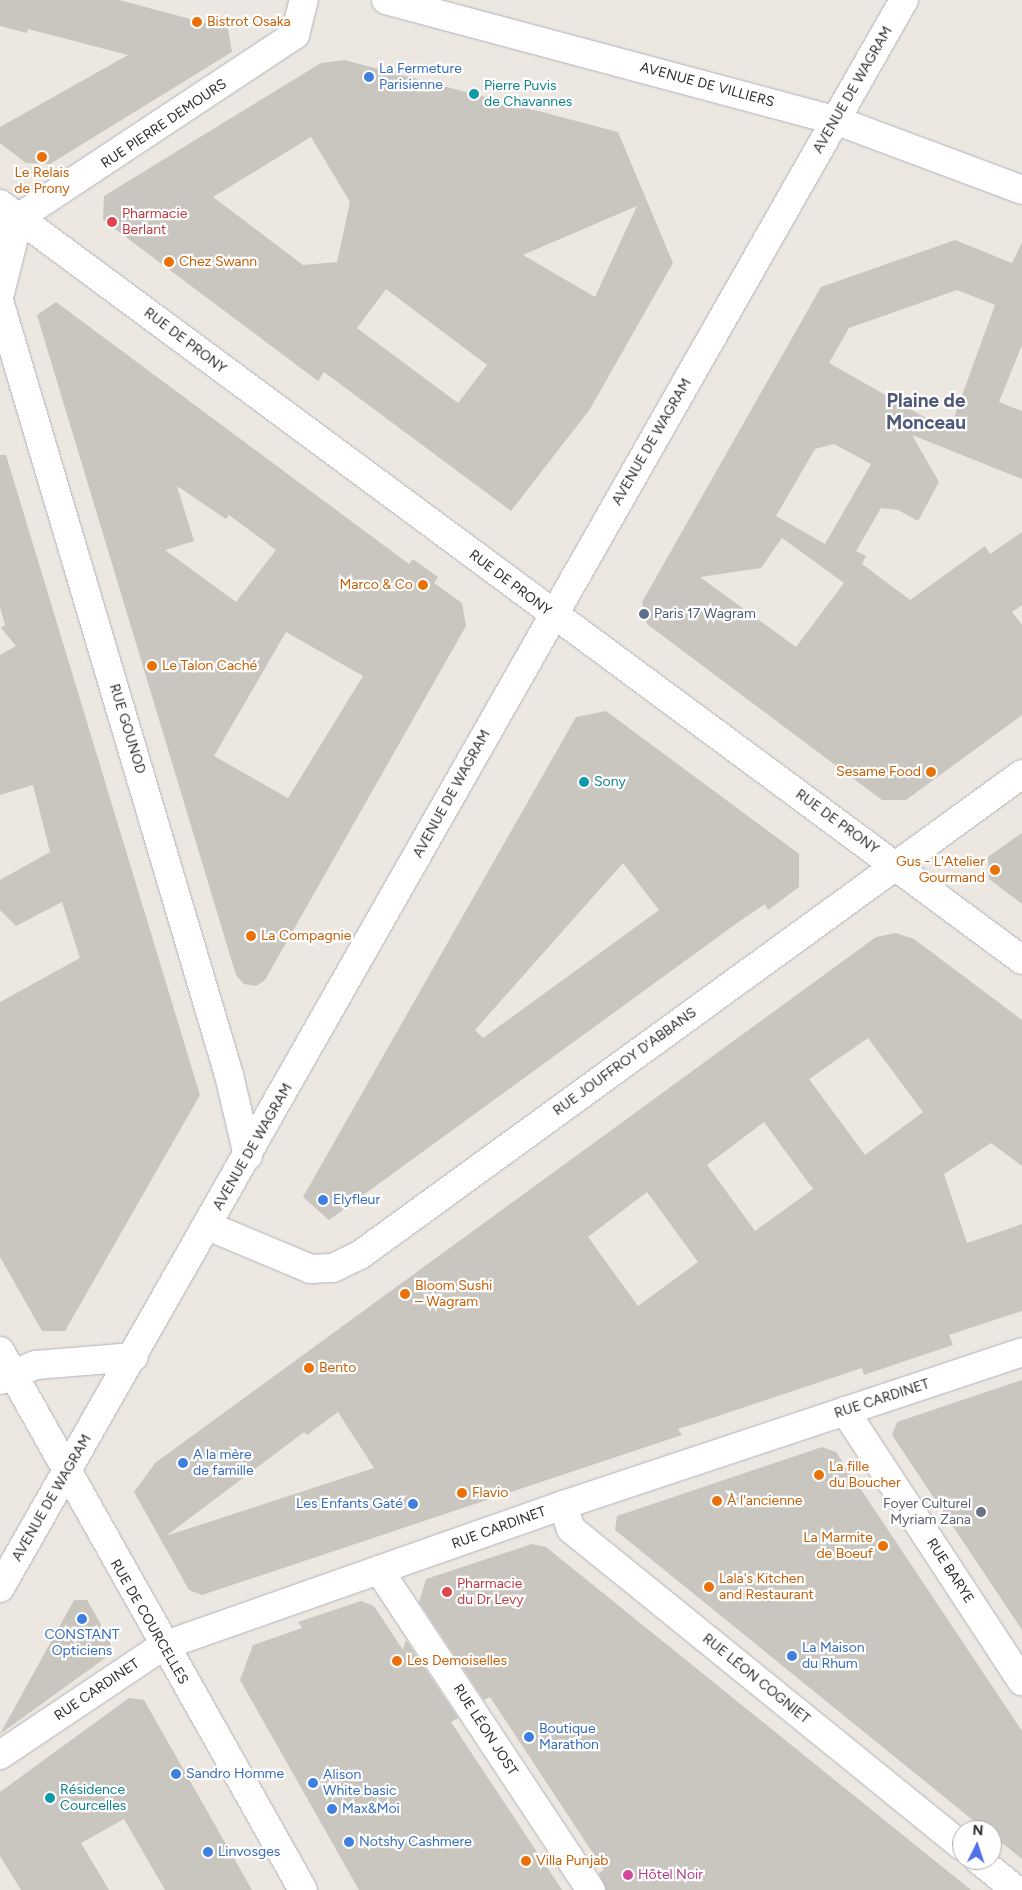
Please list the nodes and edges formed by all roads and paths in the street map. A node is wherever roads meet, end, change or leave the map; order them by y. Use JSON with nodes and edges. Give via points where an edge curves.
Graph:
{"nodes":[{"id":1,"x":304,"y":0,"type":"edge"},
{"id":2,"x":386,"y":0,"type":"edge"},
{"id":3,"x":904,"y":0,"type":"edge"},
{"id":4,"x":835,"y":120,"type":"junction"},
{"id":5,"x":1022,"y":190,"type":"edge"},
{"id":6,"x":6,"y":217,"type":"edge"},
{"id":7,"x":0,"y":293,"type":"edge"},
{"id":8,"x":0,"y":304,"type":"edge"},
{"id":9,"x":553,"y":615,"type":"junction"},
{"id":10,"x":1022,"y":774,"type":"edge"},
{"id":11,"x":894,"y":864,"type":"junction"},
{"id":12,"x":1022,"y":960,"type":"edge"},
{"id":13,"x":248,"y":1156,"type":"junction"},
{"id":14,"x":208,"y":1226,"type":"junction"},
{"id":15,"x":1022,"y":1352,"type":"edge"},
{"id":16,"x":134,"y":1357,"type":"junction"},
{"id":17,"x":4,"y":1368,"type":"edge"},
{"id":18,"x":844,"y":1411,"type":"junction"},
{"id":19,"x":65,"y":1474,"type":"junction"},
{"id":20,"x":563,"y":1504,"type":"junction"},
{"id":21,"x":379,"y":1570,"type":"junction"},
{"id":22,"x":0,"y":1588,"type":"edge"},
{"id":23,"x":163,"y":1646,"type":"junction"},
{"id":24,"x":1022,"y":1681,"type":"edge"},
{"id":25,"x":0,"y":1756,"type":"edge"},
{"id":26,"x":952,"y":1838,"type":"edge"},
{"id":27,"x":991,"y":1870,"type":"edge"},
{"id":28,"x":303,"y":1890,"type":"edge"},
{"id":29,"x":591,"y":1890,"type":"edge"},
{"id":30,"x":1016,"y":1890,"type":"edge"}],
"edges":[{"from":1,"to":6,"type":"street","name":"RUE PIERRE DEMOURS","via":[[295,35]]},
{"from":2,"to":4,"type":"street","name":"AVENUE DE VILLIERS"},
{"from":3,"to":4,"type":"street","name":"AVENUE DE WAGRAM"},
{"from":4,"to":5,"type":"street","name":"AVENUE DE VILLIERS"},
{"from":4,"to":9,"type":"street","name":"AVENUE DE WAGRAM"},
{"from":6,"to":7,"type":"street"},
{"from":6,"to":9,"type":"street","name":"RUE DE PRONY"},
{"from":8,"to":13,"type":"street","name":"RUE GOUNOD","via":[[230,1075]]},
{"from":9,"to":11,"type":"street","name":"RUE DE PRONY"},
{"from":9,"to":13,"type":"street","name":"AVENUE DE WAGRAM"},
{"from":10,"to":11,"type":"street","name":"RUE JOUFFROY D'ABBANS"},
{"from":11,"to":12,"type":"street","name":"RUE DE PRONY"},
{"from":11,"to":14,"type":"street","name":"RUE JOUFFROY D'ABBANS","via":[[360,1256],[333,1268],[311,1269]]},
{"from":13,"to":14,"type":"street","name":"AVENUE DE WAGRAM"},
{"from":14,"to":16,"type":"street","name":"AVENUE DE WAGRAM"},
{"from":15,"to":18,"type":"street","name":"RUE CARDINET"},
{"from":16,"to":17,"type":"street"},
{"from":16,"to":19,"type":"street","name":"AVENUE DE WAGRAM"},
{"from":17,"to":19,"type":"street","name":"RUE DE COURCELLES"},
{"from":18,"to":20,"type":"street","name":"RUE CARDINET"},
{"from":18,"to":24,"type":"street","name":"RUE BARYE"},
{"from":19,"to":22,"type":"street","name":"AVENUE DE WAGRAM"},
{"from":19,"to":23,"type":"street","name":"RUE DE COURCELLES"},
{"from":20,"to":21,"type":"street","name":"RUE CARDINET"},
{"from":20,"to":26,"type":"street","name":"RUE LÉON COGNIET","via":[[571,1529]]},
{"from":21,"to":23,"type":"street","name":"RUE CARDINET"},
{"from":21,"to":29,"type":"street","name":"RUE LÉON JOST"},
{"from":23,"to":25,"type":"street","name":"RUE CARDINET"},
{"from":23,"to":28,"type":"street","name":"RUE DE COURCELLES"},
{"from":27,"to":30,"type":"street"}]}
